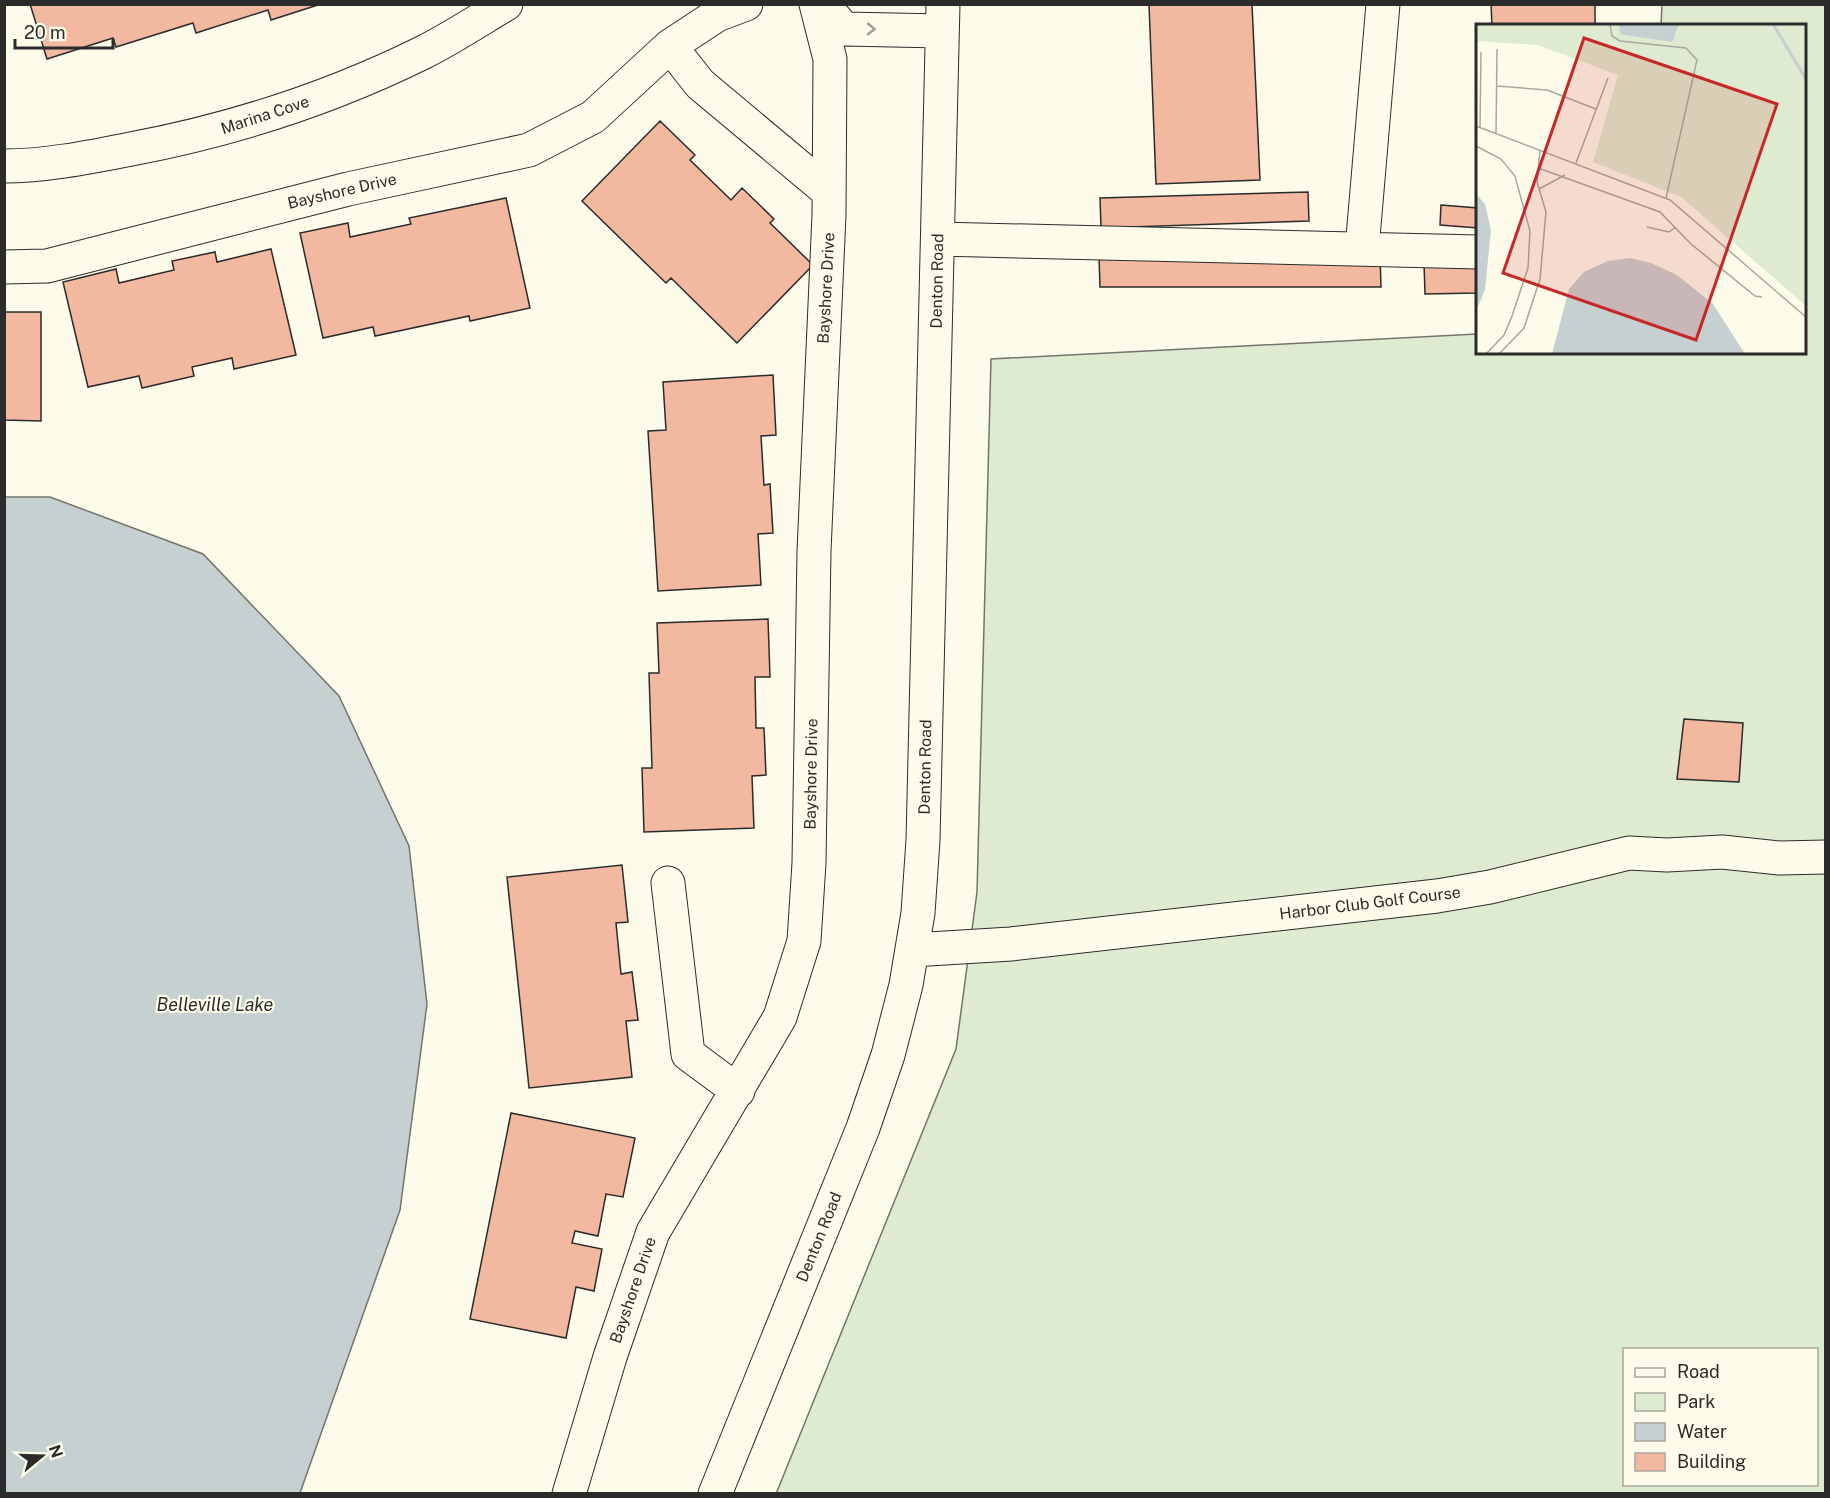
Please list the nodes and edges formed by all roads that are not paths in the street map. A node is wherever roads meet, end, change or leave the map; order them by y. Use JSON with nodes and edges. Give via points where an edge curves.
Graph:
{"nodes":[{"id":1,"x":506,"y":4,"type":"edge"},
{"id":2,"x":746,"y":4,"type":"edge"},
{"id":3,"x":816,"y":4,"type":"edge"},
{"id":4,"x":823,"y":4,"type":"edge"},
{"id":5,"x":1383,"y":4,"type":"edge"},
{"id":6,"x":943,"y":18,"type":"edge"},
{"id":7,"x":670,"y":46,"type":"junction"},
{"id":8,"x":4,"y":166,"type":"edge"},
{"id":9,"x":829,"y":192,"type":"junction"},
{"id":10,"x":938,"y":239,"type":"junction"},
{"id":11,"x":1362,"y":249,"type":"junction"},
{"id":12,"x":1476,"y":252,"type":"edge"},
{"id":13,"x":4,"y":267,"type":"edge"},
{"id":14,"x":1826,"y":858,"type":"edge"},
{"id":15,"x":668,"y":883,"type":"dead end"},
{"id":16,"x":912,"y":950,"type":"junction"},
{"id":17,"x":738,"y":1091,"type":"junction"},
{"id":18,"x":569,"y":1494,"type":"edge"},
{"id":19,"x":715,"y":1494,"type":"edge"}],
"edges":[{"from":1,"to":8,"type":"street","name":"Marina Cove","via":[[425,51],[355,84],[261,118],[104,155]]},
{"from":2,"to":7,"type":"street","name":"Bayshore Drive","via":[[717,15]]},
{"from":3,"to":9,"type":"street","name":"Bayshore Drive","via":[[830,59]]},
{"from":4,"to":6,"type":"street","one_way":true,"via":[[844,29]]},
{"from":5,"to":11,"type":"street"},
{"from":6,"to":10,"type":"street","name":"Denton Road"},
{"from":7,"to":9,"type":"street","via":[[700,84]]},
{"from":7,"to":13,"type":"street","name":"Bayshore Drive","via":[[593,117],[529,150],[348,189],[47,266]]},
{"from":9,"to":17,"type":"street","name":"Bayshore Drive","via":[[814,551],[810,852],[804,941],[780,1017]]},
{"from":10,"to":11,"type":"street"},
{"from":10,"to":16,"type":"street","name":"Denton Road","via":[[923,840]]},
{"from":11,"to":12,"type":"street"},
{"from":14,"to":16,"type":"street","name":"Harbor Club Golf Course","via":[[1722,852],[1629,853],[1437,896],[1011,944]]},
{"from":15,"to":17,"type":"street","via":[[688,1054]]},
{"from":16,"to":19,"type":"street","name":"Denton Road","via":[[888,1055],[863,1128]]},
{"from":17,"to":18,"type":"street","name":"Bayshore Drive","via":[[653,1232]]}]}
